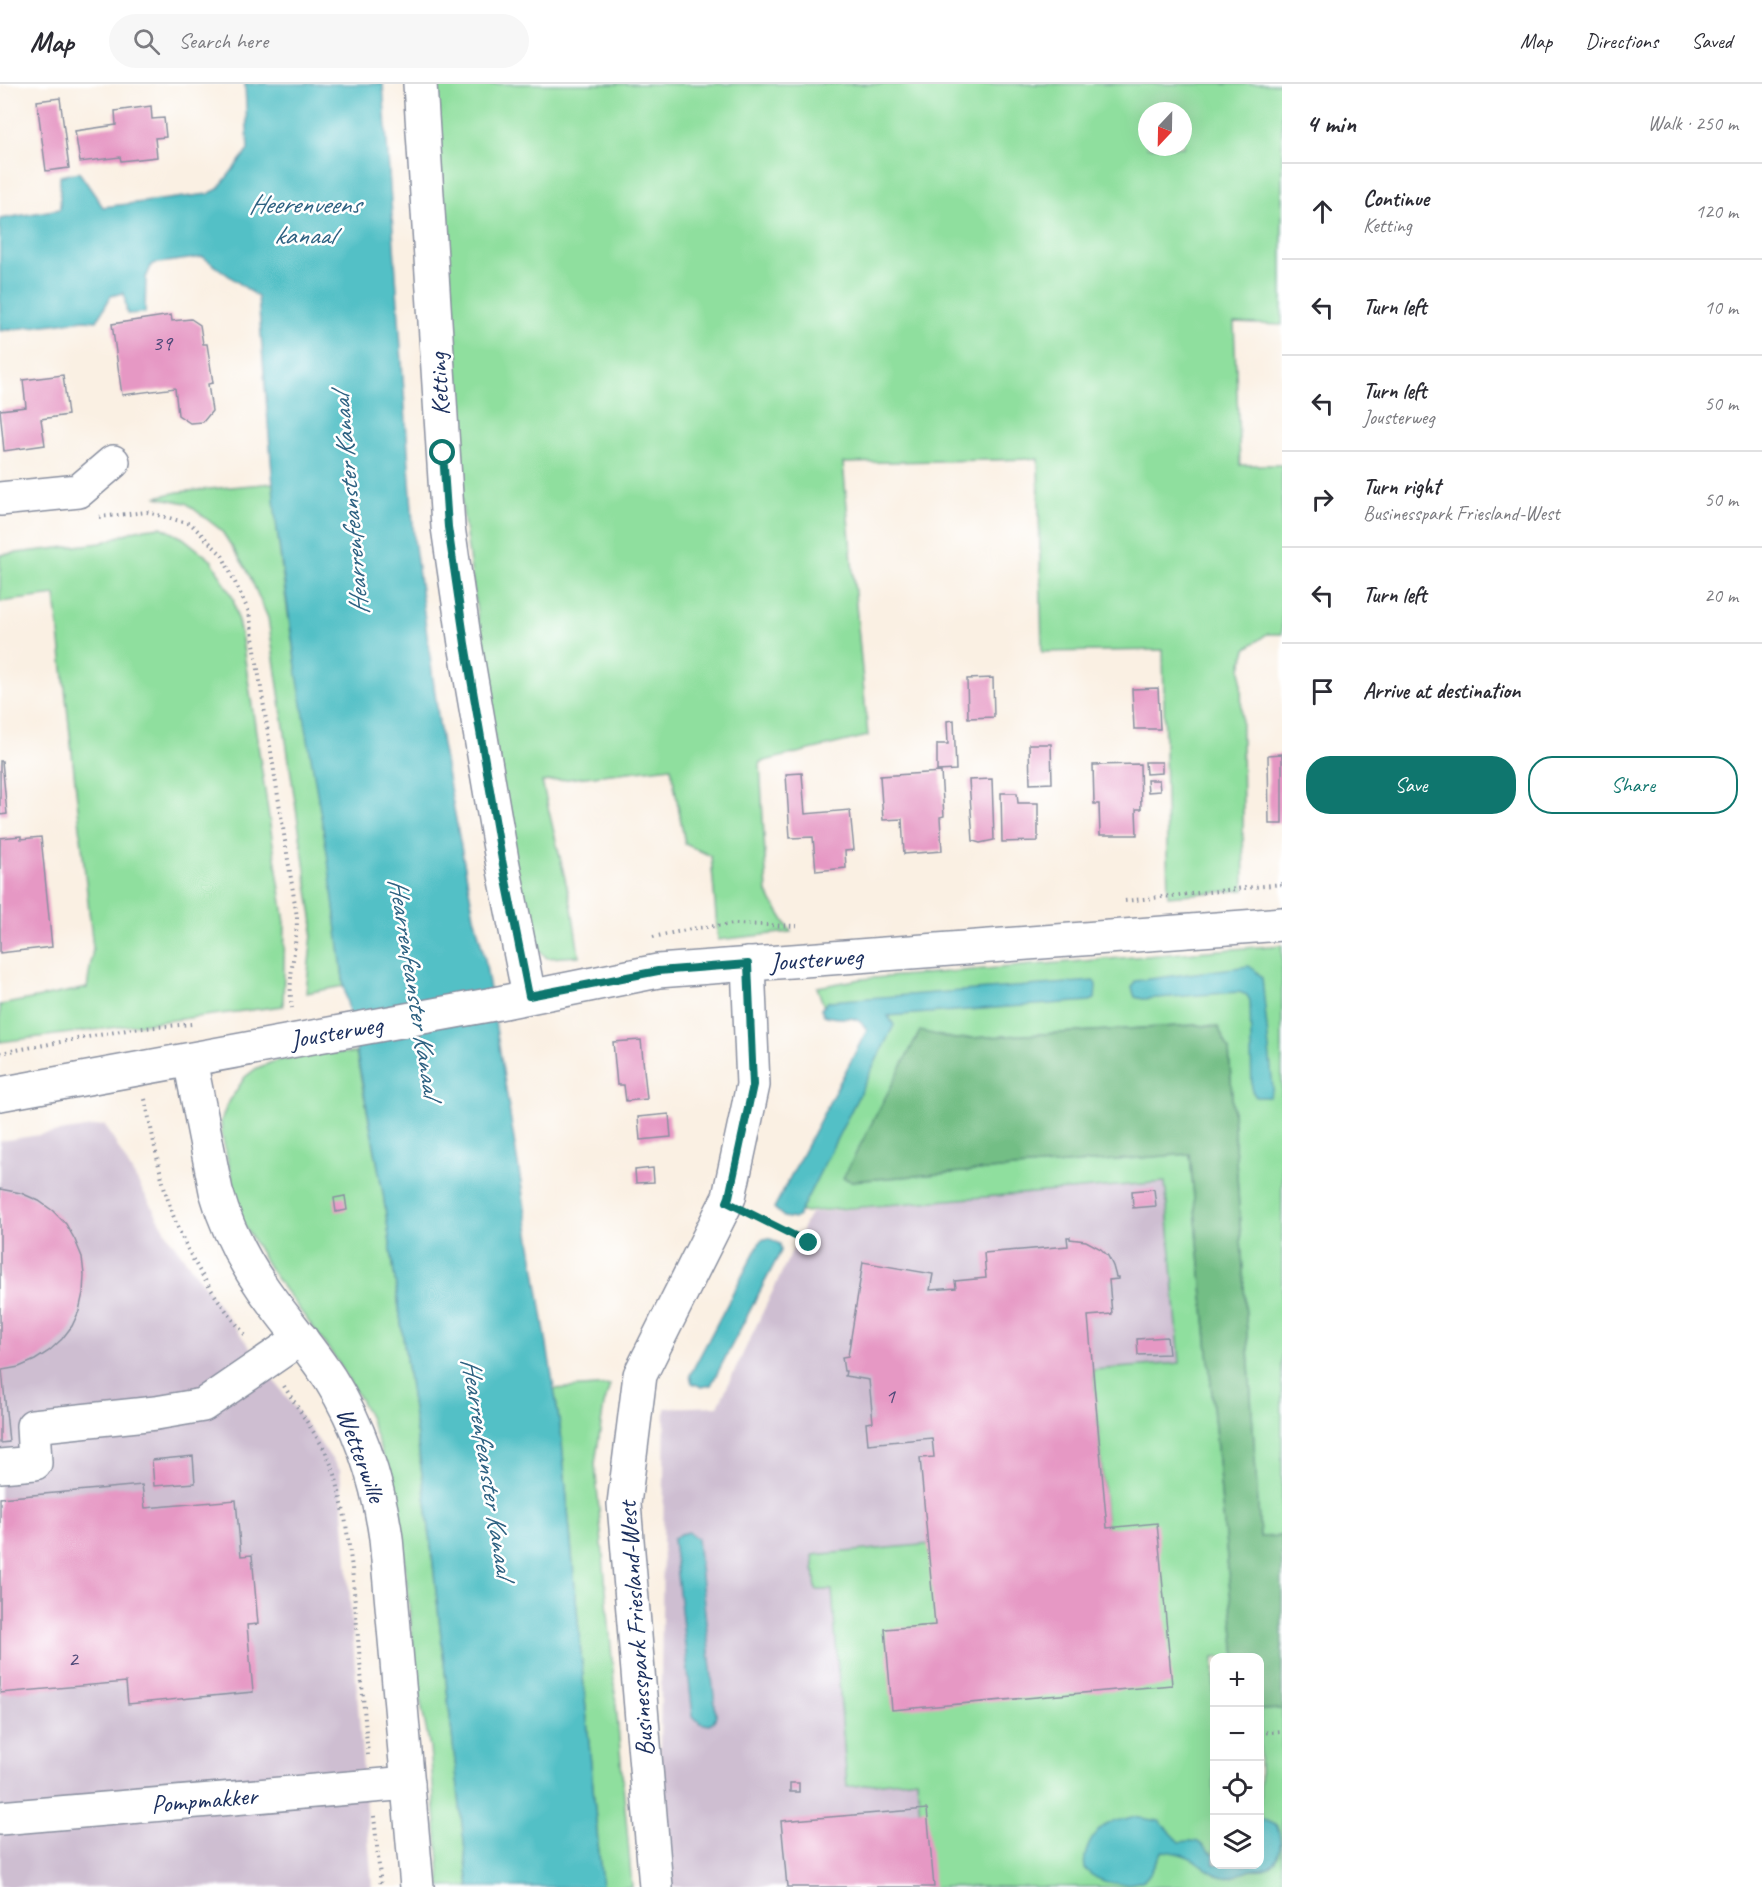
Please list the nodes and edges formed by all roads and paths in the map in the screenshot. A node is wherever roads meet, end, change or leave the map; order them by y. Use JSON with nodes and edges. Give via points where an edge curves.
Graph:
{"nodes":[{"id":1,"x":420,"y":84,"type":"edge"},
{"id":2,"x":112,"y":462,"type":"dead end"},
{"id":3,"x":0,"y":499,"type":"edge"},
{"id":4,"x":90,"y":519,"type":"dead end"},
{"id":5,"x":1282,"y":924,"type":"edge"},
{"id":6,"x":748,"y":964,"type":"junction"},
{"id":7,"x":525,"y":982,"type":"junction"},
{"id":8,"x":293,"y":1012,"type":"dead end"},
{"id":9,"x":201,"y":1023,"type":"dead end"},
{"id":10,"x":0,"y":1053,"type":"edge"},
{"id":11,"x":190,"y":1060,"type":"junction"},
{"id":12,"x":144,"y":1093,"type":"dead end"},
{"id":13,"x":0,"y":1094,"type":"edge"},
{"id":14,"x":727,"y":1202,"type":"junction"},
{"id":15,"x":809,"y":1243,"type":"dead end"},
{"id":16,"x":301,"y":1338,"type":"junction"},
{"id":17,"x":267,"y":1362,"type":"junction"},
{"id":18,"x":0,"y":1466,"type":"edge"},
{"id":19,"x":1282,"y":1731,"type":"edge"},
{"id":20,"x":1264,"y":1732,"type":"edge"},
{"id":21,"x":369,"y":1764,"type":"dead end"},
{"id":22,"x":408,"y":1783,"type":"junction"},
{"id":23,"x":374,"y":1810,"type":"dead end"},
{"id":24,"x":0,"y":1818,"type":"edge"},
{"id":25,"x":381,"y":1887,"type":"edge"},
{"id":26,"x":417,"y":1887,"type":"edge"},
{"id":27,"x":656,"y":1887,"type":"edge"}],
"edges":[{"from":1,"to":7,"type":"street","name":"Ketting","via":[[448,527]]},
{"from":2,"to":3,"type":"street","via":[[79,491]]},
{"from":4,"to":8,"type":"path","via":[[147,512],[191,524],[222,555],[249,612],[297,917],[290,982]]},
{"from":5,"to":6,"type":"street","name":"Jousterweg"},
{"from":6,"to":7,"type":"street","name":"Jousterweg"},
{"from":6,"to":14,"type":"street","name":"Businesspark Friesland-West","via":[[753,1085]]},
{"from":7,"to":11,"type":"street","name":"Jousterweg","via":[[494,1004]]},
{"from":9,"to":10,"type":"path","via":[[132,1029]]},
{"from":11,"to":13,"type":"street","name":"Jousterweg"},
{"from":11,"to":16,"type":"street","name":"Wetterwille","via":[[220,1208],[253,1273]]},
{"from":12,"to":17,"type":"path","via":[[163,1180],[181,1236],[219,1301]]},
{"from":14,"to":15,"type":"path"},
{"from":14,"to":27,"type":"street","name":"Businesspark Friesland-West","via":[[640,1375],[624,1504]]},
{"from":16,"to":17,"type":"street"},
{"from":16,"to":22,"type":"street","name":"Wetterwille","via":[[352,1420],[382,1510]]},
{"from":17,"to":18,"type":"street","via":[[203,1405],[33,1426],[35,1462]]},
{"from":17,"to":21,"type":"path","via":[[325,1450],[335,1474],[350,1541]]},
{"from":19,"to":20,"type":"path"},
{"from":22,"to":24,"type":"street","name":"Pompmakker"},
{"from":22,"to":26,"type":"street","name":"Wetterwille"},
{"from":23,"to":25,"type":"path"}]}
